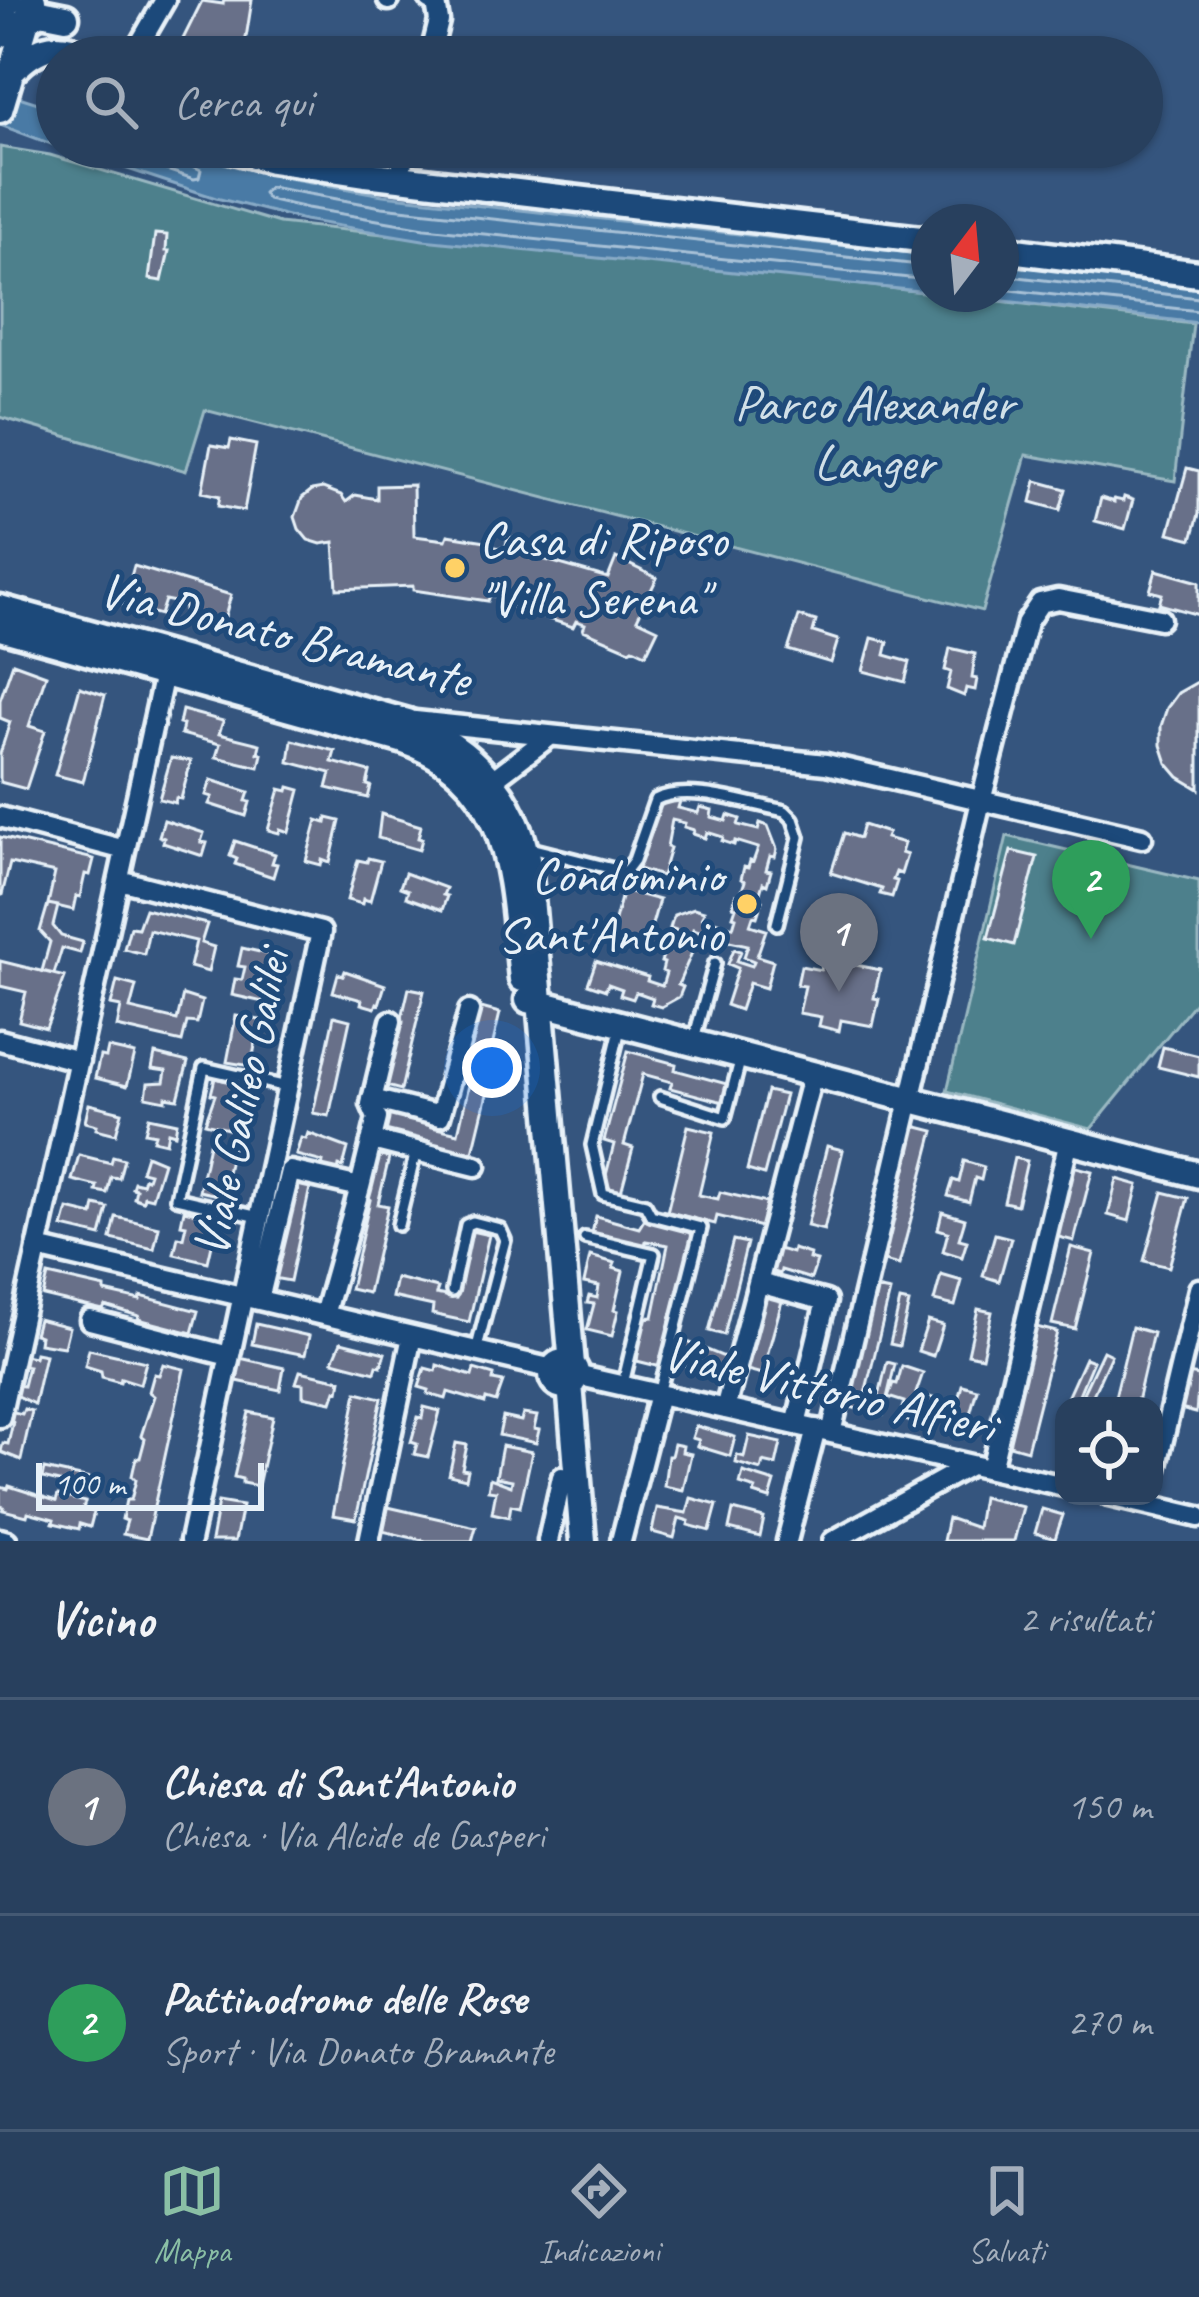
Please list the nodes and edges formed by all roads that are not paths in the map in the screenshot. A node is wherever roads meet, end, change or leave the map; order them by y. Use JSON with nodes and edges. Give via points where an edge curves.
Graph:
{"nodes":[{"id":1,"x":165,"y":0,"type":"edge"},
{"id":2,"x":430,"y":0,"type":"edge"},
{"id":3,"x":23,"y":6,"type":"edge"},
{"id":4,"x":61,"y":8,"type":"edge"},
{"id":5,"x":0,"y":14,"type":"edge"},
{"id":6,"x":0,"y":35,"type":"edge"},
{"id":7,"x":81,"y":36,"type":"edge"},
{"id":8,"x":144,"y":36,"type":"edge"},
{"id":9,"x":436,"y":36,"type":"edge"},
{"id":10,"x":36,"y":53,"type":"edge"},
{"id":11,"x":12,"y":72,"type":"junction"},
{"id":12,"x":0,"y":110,"type":"edge"},
{"id":13,"x":331,"y":168,"type":"edge"},
{"id":14,"x":401,"y":168,"type":"edge"},
{"id":15,"x":399,"y":177,"type":"junction"},
{"id":16,"x":911,"y":238,"type":"edge"},
{"id":17,"x":1019,"y":251,"type":"edge"},
{"id":18,"x":1199,"y":274,"type":"edge"},
{"id":19,"x":0,"y":608,"type":"edge"},
{"id":20,"x":1160,"y":620,"type":"dead end"},
{"id":21,"x":0,"y":628,"type":"edge"},
{"id":22,"x":167,"y":664,"type":"junction"},
{"id":23,"x":400,"y":729,"type":"junction"},
{"id":24,"x":550,"y":736,"type":"junction"},
{"id":25,"x":485,"y":786,"type":"junction"},
{"id":26,"x":981,"y":800,"type":"junction"},
{"id":27,"x":0,"y":818,"type":"edge"},
{"id":28,"x":1142,"y":838,"type":"dead end"},
{"id":29,"x":524,"y":847,"type":"junction"},
{"id":30,"x":125,"y":850,"type":"junction"},
{"id":31,"x":119,"y":880,"type":"junction"},
{"id":32,"x":777,"y":924,"type":"dead end"},
{"id":33,"x":715,"y":964,"type":"dead end"},
{"id":34,"x":532,"y":1001,"type":"junction"},
{"id":35,"x":469,"y":1011,"type":"dead end"},
{"id":36,"x":391,"y":1021,"type":"dead end"},
{"id":37,"x":621,"y":1023,"type":"junction"},
{"id":38,"x":0,"y":1040,"type":"edge"},
{"id":39,"x":693,"y":1042,"type":"junction"},
{"id":40,"x":741,"y":1055,"type":"junction"},
{"id":41,"x":79,"y":1061,"type":"junction"},
{"id":42,"x":813,"y":1073,"type":"junction"},
{"id":43,"x":287,"y":1087,"type":"junction"},
{"id":44,"x":660,"y":1097,"type":"dead end"},
{"id":45,"x":372,"y":1099,"type":"junction"},
{"id":46,"x":911,"y":1100,"type":"junction"},
{"id":47,"x":372,"y":1140,"type":"junction"},
{"id":48,"x":1069,"y":1142,"type":"junction"},
{"id":49,"x":416,"y":1151,"type":"junction"},
{"id":50,"x":476,"y":1166,"type":"dead end"},
{"id":51,"x":1199,"y":1175,"type":"edge"},
{"id":52,"x":360,"y":1187,"type":"junction"},
{"id":53,"x":259,"y":1217,"type":"junction"},
{"id":54,"x":398,"y":1226,"type":"dead end"},
{"id":55,"x":585,"y":1238,"type":"dead end"},
{"id":56,"x":37,"y":1249,"type":"junction"},
{"id":57,"x":759,"y":1283,"type":"junction"},
{"id":58,"x":1199,"y":1289,"type":"edge"},
{"id":59,"x":452,"y":1291,"type":"dead end"},
{"id":60,"x":251,"y":1298,"type":"junction"},
{"id":61,"x":324,"y":1315,"type":"junction"},
{"id":62,"x":90,"y":1320,"type":"dead end"},
{"id":63,"x":412,"y":1336,"type":"junction"},
{"id":64,"x":476,"y":1352,"type":"junction"},
{"id":65,"x":229,"y":1356,"type":"junction"},
{"id":66,"x":564,"y":1373,"type":"junction"},
{"id":67,"x":623,"y":1386,"type":"junction"},
{"id":68,"x":659,"y":1394,"type":"junction"},
{"id":69,"x":725,"y":1409,"type":"junction"},
{"id":70,"x":0,"y":1417,"type":"edge"},
{"id":71,"x":796,"y":1425,"type":"junction"},
{"id":72,"x":824,"y":1431,"type":"junction"},
{"id":73,"x":1163,"y":1439,"type":"edge"},
{"id":74,"x":970,"y":1465,"type":"junction"},
{"id":75,"x":991,"y":1469,"type":"junction"},
{"id":76,"x":562,"y":1478,"type":"junction"},
{"id":77,"x":1055,"y":1484,"type":"edge"},
{"id":78,"x":1163,"y":1504,"type":"edge"},
{"id":79,"x":1199,"y":1516,"type":"edge"},
{"id":80,"x":190,"y":1541,"type":"edge"},
{"id":81,"x":369,"y":1541,"type":"edge"},
{"id":82,"x":548,"y":1541,"type":"edge"},
{"id":83,"x":567,"y":1541,"type":"edge"},
{"id":84,"x":583,"y":1541,"type":"edge"},
{"id":85,"x":621,"y":1541,"type":"edge"},
{"id":86,"x":787,"y":1541,"type":"edge"},
{"id":87,"x":832,"y":1541,"type":"edge"}],
"edges":[{"from":1,"to":8,"type":"street"},
{"from":2,"to":9,"type":"street","via":[[440,20]]},
{"from":3,"to":4,"type":"street"},
{"from":3,"to":5,"type":"street"},
{"from":3,"to":6,"type":"street"},
{"from":3,"to":11,"type":"street"},
{"from":4,"to":7,"type":"street"},
{"from":10,"to":11,"type":"street"},
{"from":11,"to":12,"type":"street"},
{"from":13,"to":15,"type":"street"},
{"from":14,"to":15,"type":"street"},
{"from":15,"to":16,"type":"street"},
{"from":17,"to":18,"type":"street"},
{"from":19,"to":22,"type":"street","name":"Via Donato Bramante"},
{"from":20,"to":26,"type":"street","via":[[1058,599],[1040,603],[1028,622]]},
{"from":21,"to":22,"type":"street","name":"Via Donato Bramante"},
{"from":22,"to":23,"type":"street","name":"Via Donato Bramante"},
{"from":22,"to":30,"type":"street"},
{"from":23,"to":24,"type":"street","name":"Via Donato Bramante"},
{"from":23,"to":25,"type":"street","via":[[446,739],[478,764]]},
{"from":24,"to":25,"type":"street","name":"Via Donato Bramante"},
{"from":24,"to":26,"type":"street","name":"Via Donato Bramante","via":[[826,764]]},
{"from":25,"to":29,"type":"street","via":[[517,823]]},
{"from":25,"to":34,"type":"street","via":[[509,860]]},
{"from":26,"to":28,"type":"street","name":"Via Donato Bramante"},
{"from":26,"to":46,"type":"street"},
{"from":27,"to":30,"type":"street"},
{"from":29,"to":32,"type":"lane","via":[[626,872],[661,796],[688,793],[784,811],[800,837]]},
{"from":29,"to":34,"type":"street"},
{"from":30,"to":31,"type":"street"},
{"from":31,"to":41,"type":"street"},
{"from":31,"to":43,"type":"street","name":"Viale Galileo Galilei","via":[[321,932]]},
{"from":33,"to":39,"type":"lane"},
{"from":34,"to":37,"type":"street"},
{"from":34,"to":66,"type":"street"},
{"from":35,"to":45,"type":"street","via":[[440,1116]]},
{"from":36,"to":45,"type":"street"},
{"from":37,"to":39,"type":"street"},
{"from":37,"to":68,"type":"lane","via":[[592,1145],[603,1194],[701,1228]]},
{"from":38,"to":41,"type":"street"},
{"from":39,"to":40,"type":"street"},
{"from":40,"to":42,"type":"street"},
{"from":40,"to":44,"type":"lane","via":[[725,1118]]},
{"from":41,"to":56,"type":"street"},
{"from":42,"to":46,"type":"street"},
{"from":42,"to":57,"type":"street"},
{"from":43,"to":53,"type":"street","name":"Viale Galileo Galilei"},
{"from":43,"to":53,"type":"lane","via":[[204,1068],[176,1198]]},
{"from":45,"to":47,"type":"street"},
{"from":46,"to":48,"type":"street"},
{"from":46,"to":72,"type":"street"},
{"from":47,"to":49,"type":"street"},
{"from":47,"to":52,"type":"street"},
{"from":48,"to":51,"type":"street"},
{"from":48,"to":75,"type":"street"},
{"from":49,"to":50,"type":"street"},
{"from":49,"to":54,"type":"lane"},
{"from":52,"to":60,"type":"street","via":[[290,1171]]},
{"from":52,"to":61,"type":"street"},
{"from":53,"to":60,"type":"street","name":"Viale Galileo Galilei"},
{"from":55,"to":67,"type":"lane","via":[[654,1254]]},
{"from":56,"to":60,"type":"street","name":"Viale Vittorio Alfieri"},
{"from":56,"to":70,"type":"street"},
{"from":57,"to":69,"type":"street"},
{"from":57,"to":71,"type":"street","via":[[826,1301]]},
{"from":58,"to":73,"type":"street"},
{"from":59,"to":64,"type":"lane","via":[[466,1226],[500,1229],[505,1240]]},
{"from":60,"to":61,"type":"street","name":"Viale Vittorio Alfieri"},
{"from":60,"to":65,"type":"street","name":"Viale Galileo Galilei"},
{"from":61,"to":63,"type":"street","name":"Viale Vittorio Alfieri"},
{"from":62,"to":65,"type":"street"},
{"from":63,"to":64,"type":"street","name":"Viale Vittorio Alfieri"},
{"from":63,"to":81,"type":"street"},
{"from":64,"to":66,"type":"street","name":"Viale Vittorio Alfieri"},
{"from":65,"to":80,"type":"street","name":"Viale Galileo Galilei"},
{"from":66,"to":67,"type":"street","name":"Viale Vittorio Alfieri"},
{"from":66,"to":76,"type":"street"},
{"from":66,"to":84,"type":"street"},
{"from":67,"to":68,"type":"street","name":"Viale Vittorio Alfieri"},
{"from":68,"to":69,"type":"street","name":"Viale Vittorio Alfieri"},
{"from":68,"to":85,"type":"street"},
{"from":69,"to":71,"type":"street","name":"Viale Vittorio Alfieri"},
{"from":71,"to":72,"type":"street","name":"Viale Vittorio Alfieri"},
{"from":72,"to":74,"type":"street","name":"Viale Vittorio Alfieri"},
{"from":72,"to":86,"type":"street"},
{"from":74,"to":75,"type":"street","name":"Viale Vittorio Alfieri"},
{"from":74,"to":87,"type":"street"},
{"from":75,"to":77,"type":"street","name":"Viale Vittorio Alfieri"},
{"from":76,"to":82,"type":"street"},
{"from":76,"to":83,"type":"street"},
{"from":78,"to":79,"type":"street"}]}
